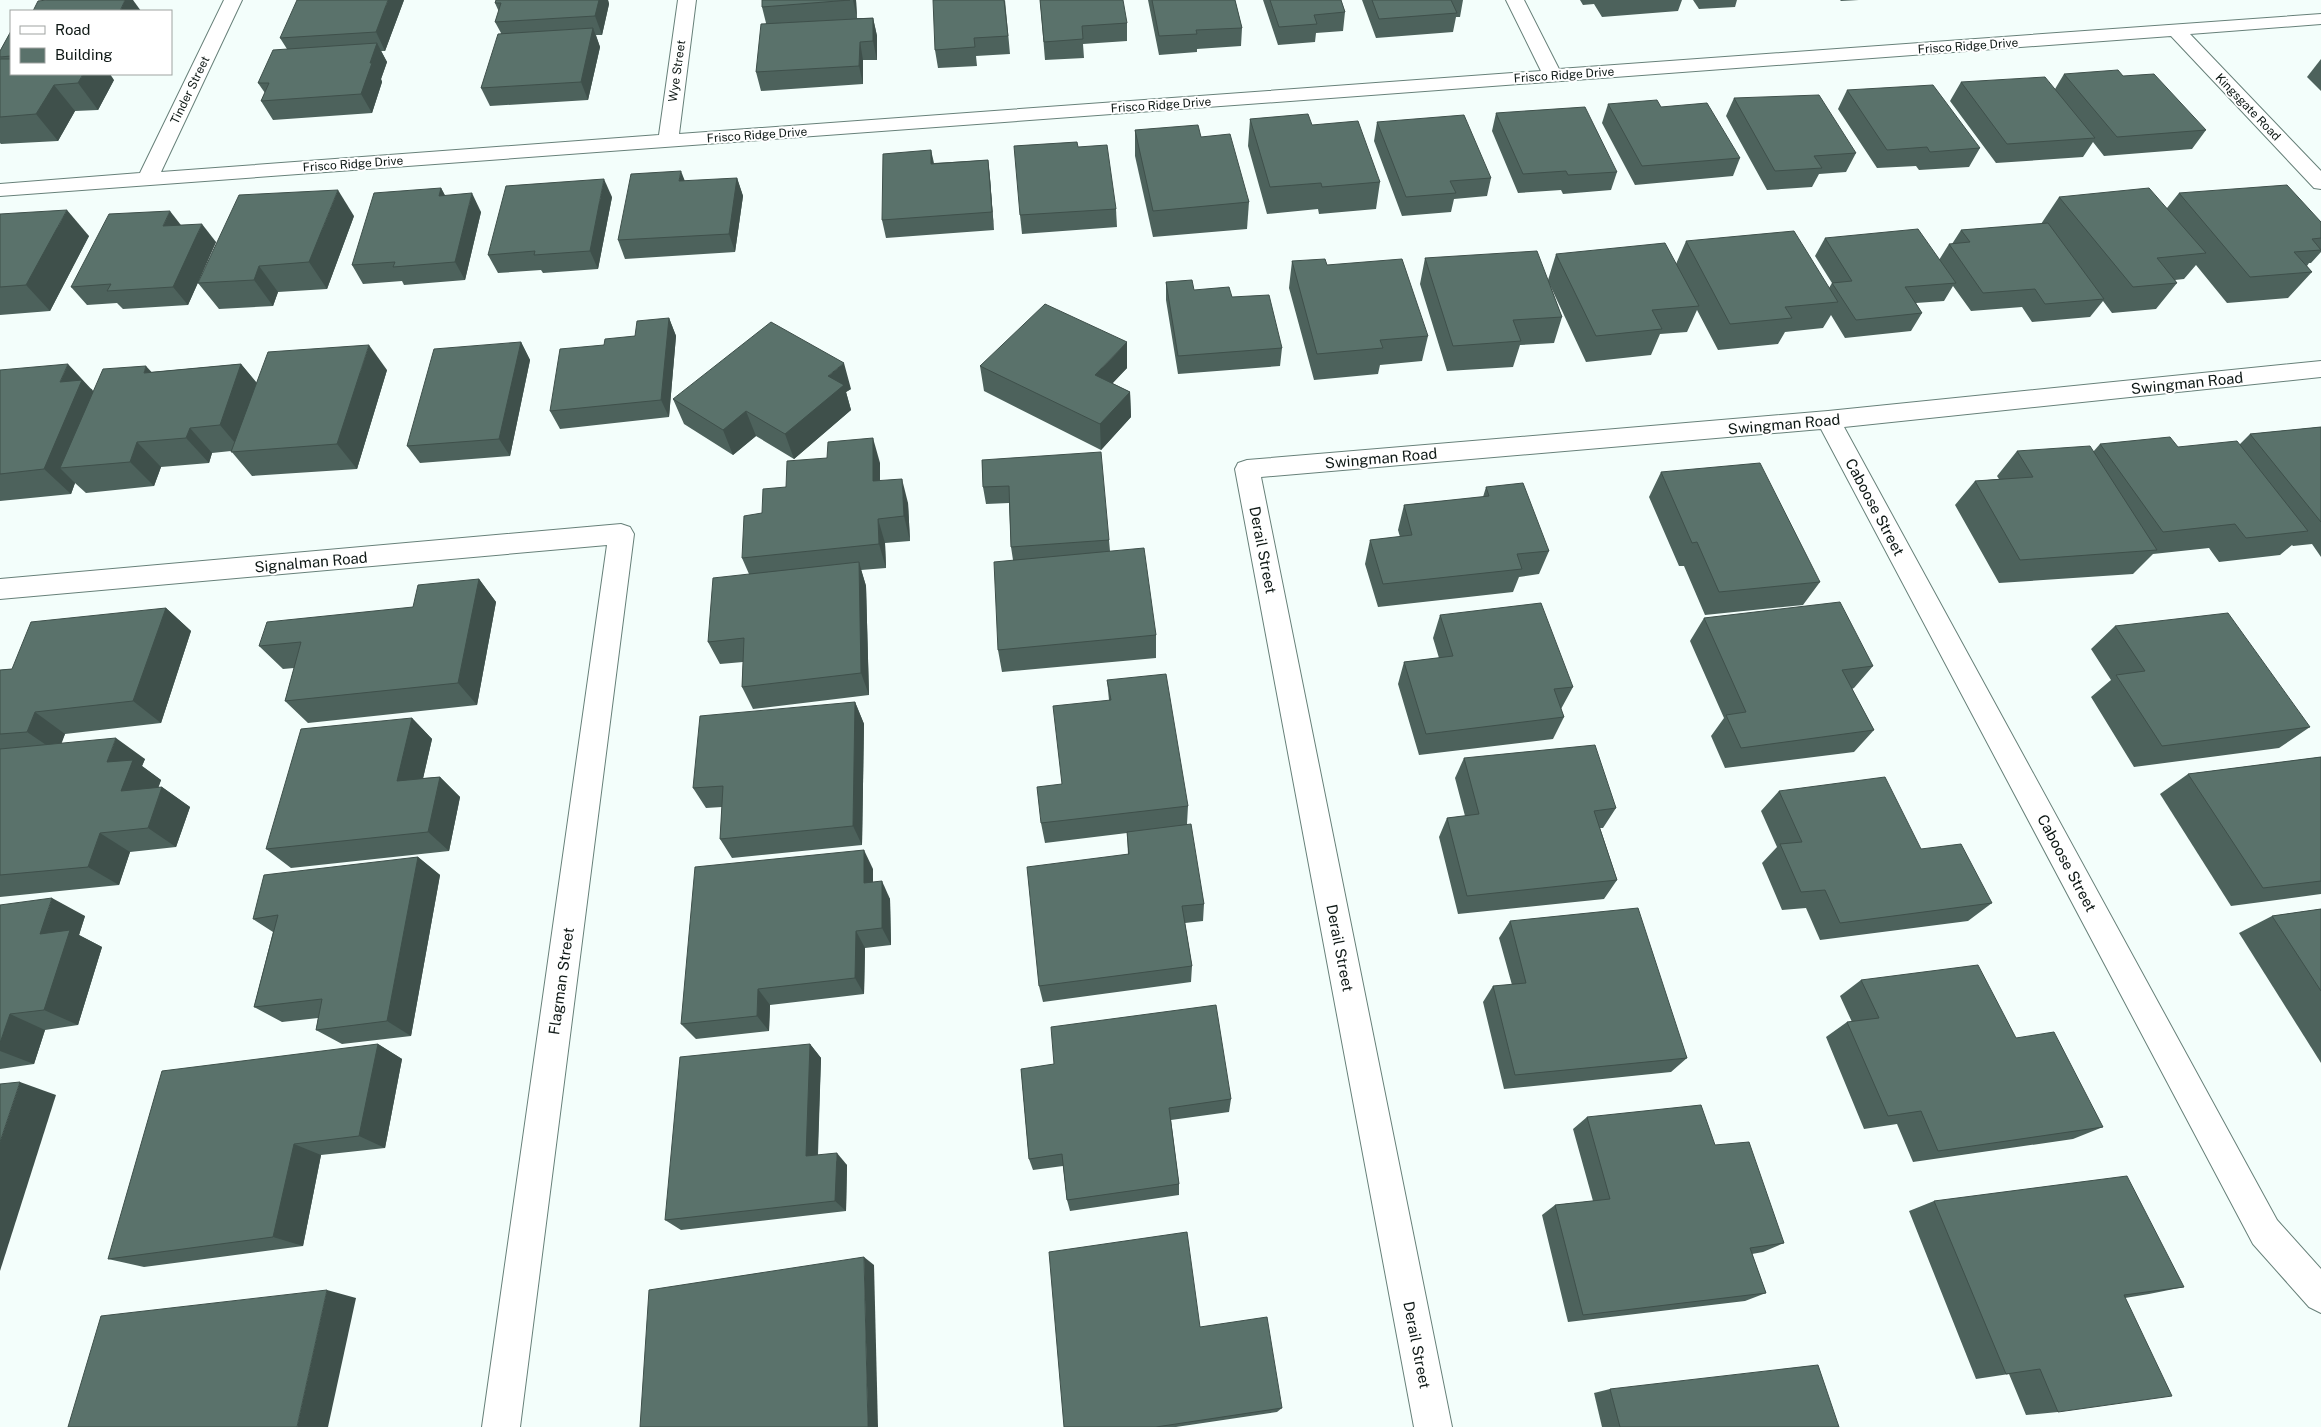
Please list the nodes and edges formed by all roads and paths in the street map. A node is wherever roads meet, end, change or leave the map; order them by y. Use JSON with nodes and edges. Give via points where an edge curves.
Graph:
{"nodes":[{"id":1,"x":233,"y":0,"type":"edge"},
{"id":2,"x":687,"y":0,"type":"edge"},
{"id":3,"x":1515,"y":0,"type":"edge"},
{"id":4,"x":2321,"y":19,"type":"edge"},
{"id":5,"x":2176,"y":30,"type":"junction"},
{"id":6,"x":1552,"y":76,"type":"junction"},
{"id":7,"x":668,"y":141,"type":"junction"},
{"id":8,"x":147,"y":180,"type":"junction"},
{"id":9,"x":2321,"y":183,"type":"edge"},
{"id":10,"x":0,"y":190,"type":"edge"},
{"id":11,"x":2321,"y":369,"type":"edge"},
{"id":12,"x":1828,"y":420,"type":"junction"},
{"id":13,"x":1247,"y":469,"type":"joint"},
{"id":14,"x":621,"y":534,"type":"joint"},
{"id":15,"x":0,"y":589,"type":"edge"},
{"id":16,"x":2321,"y":1295,"type":"edge"},
{"id":17,"x":501,"y":1427,"type":"edge"},
{"id":18,"x":1433,"y":1427,"type":"edge"}],
"edges":[{"from":1,"to":8,"type":"street","name":"Tinder Street"},
{"from":2,"to":7,"type":"street","name":"Wye Street"},
{"from":3,"to":6,"type":"street"},
{"from":4,"to":5,"type":"street","name":"Frisco Ridge Drive"},
{"from":5,"to":6,"type":"street","name":"Frisco Ridge Drive"},
{"from":5,"to":9,"type":"street","name":"Kingsgate Road"},
{"from":6,"to":7,"type":"street","name":"Frisco Ridge Drive"},
{"from":7,"to":8,"type":"street","name":"Frisco Ridge Drive"},
{"from":8,"to":10,"type":"street","name":"Frisco Ridge Drive"},
{"from":11,"to":12,"type":"street","name":"Swingman Road"},
{"from":12,"to":13,"type":"street","name":"Swingman Road"},
{"from":12,"to":16,"type":"street","name":"Caboose Street","via":[[2265,1232]]},
{"from":13,"to":18,"type":"street","name":"Derail Street"},
{"from":14,"to":15,"type":"street","name":"Signalman Road"},
{"from":14,"to":17,"type":"street","name":"Flagman Street"}]}
